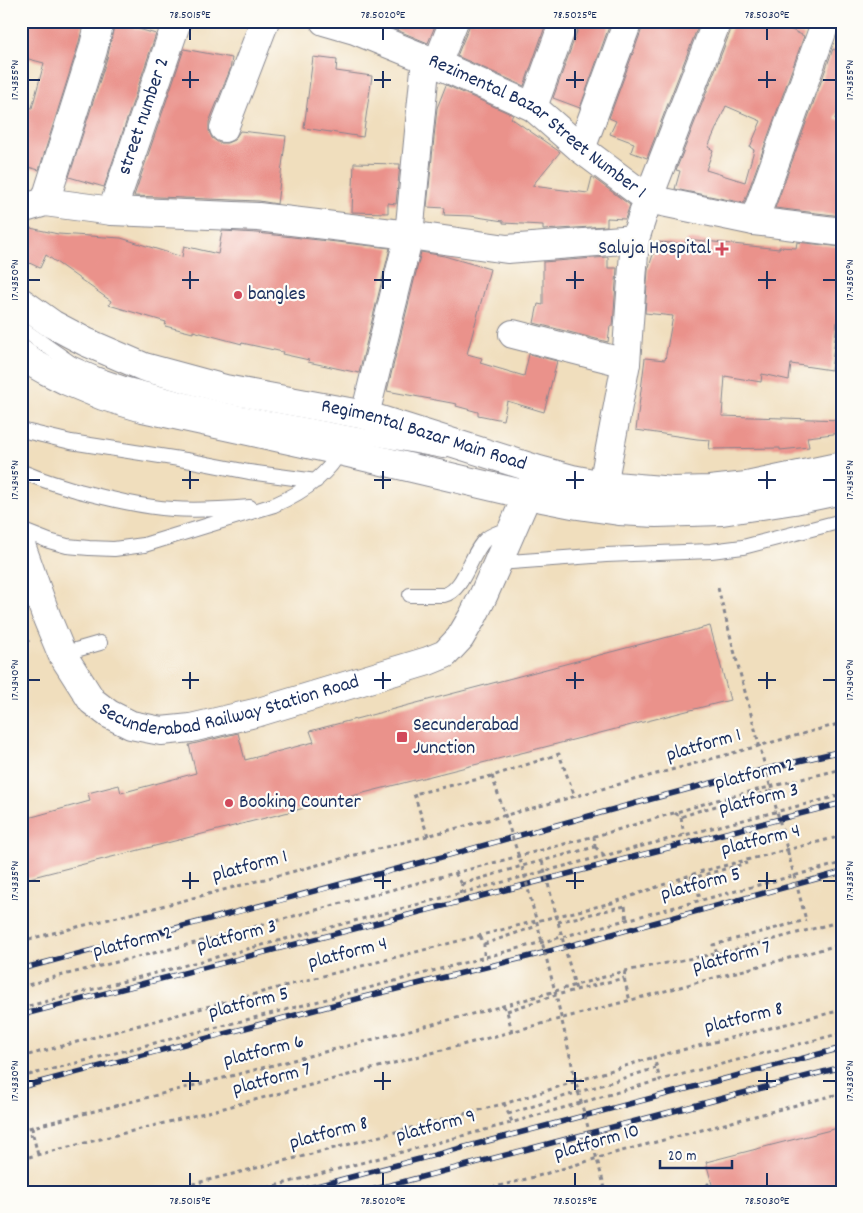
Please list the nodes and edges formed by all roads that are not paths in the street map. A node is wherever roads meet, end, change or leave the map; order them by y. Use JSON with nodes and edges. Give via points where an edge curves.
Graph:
{"nodes":[{"id":1,"x":100,"y":21,"type":"edge"},
{"id":2,"x":177,"y":21,"type":"edge"},
{"id":3,"x":265,"y":21,"type":"edge"},
{"id":4,"x":324,"y":21,"type":"edge"},
{"id":5,"x":454,"y":21,"type":"edge"},
{"id":6,"x":564,"y":21,"type":"edge"},
{"id":7,"x":628,"y":21,"type":"edge"},
{"id":8,"x":717,"y":21,"type":"edge"},
{"id":9,"x":826,"y":21,"type":"edge"},
{"id":10,"x":357,"y":26,"type":"edge"},
{"id":11,"x":431,"y":62,"type":"junction"},
{"id":12,"x":533,"y":107,"type":"junction"},
{"id":13,"x":224,"y":128,"type":"dead end"},
{"id":14,"x":581,"y":149,"type":"junction"},
{"id":15,"x":648,"y":199,"type":"junction"},
{"id":16,"x":33,"y":206,"type":"edge"},
{"id":17,"x":112,"y":211,"type":"junction"},
{"id":18,"x":754,"y":222,"type":"junction"},
{"id":19,"x":842,"y":232,"type":"edge"},
{"id":20,"x":409,"y":236,"type":"junction"},
{"id":21,"x":635,"y":239,"type":"junction"},
{"id":22,"x":21,"y":302,"type":"edge"},
{"id":23,"x":21,"y":328,"type":"edge"},
{"id":24,"x":513,"y":334,"type":"dead end"},
{"id":25,"x":21,"y":354,"type":"edge"},
{"id":26,"x":626,"y":363,"type":"junction"},
{"id":27,"x":21,"y":430,"type":"edge"},
{"id":28,"x":352,"y":433,"type":"junction"},
{"id":29,"x":842,"y":466,"type":"edge"},
{"id":30,"x":539,"y":470,"type":"junction"},
{"id":31,"x":21,"y":471,"type":"edge"},
{"id":32,"x":316,"y":481,"type":"junction"},
{"id":33,"x":603,"y":485,"type":"junction"},
{"id":34,"x":842,"y":490,"type":"edge"},
{"id":35,"x":527,"y":495,"type":"junction"},
{"id":36,"x":274,"y":505,"type":"junction"},
{"id":37,"x":842,"y":521,"type":"edge"},
{"id":38,"x":512,"y":528,"type":"junction"},
{"id":39,"x":21,"y":530,"type":"edge"},
{"id":40,"x":21,"y":545,"type":"edge"},
{"id":41,"x":497,"y":564,"type":"junction"},
{"id":42,"x":410,"y":595,"type":"dead end"},
{"id":43,"x":100,"y":643,"type":"dead end"},
{"id":44,"x":62,"y":654,"type":"junction"}],
"edges":[{"from":1,"to":16,"type":"street","via":[[93,50]]},
{"from":2,"to":17,"type":"street","name":"street number 2"},
{"from":3,"to":13,"type":"street"},
{"from":4,"to":10,"type":"street","name":"Rezimental Bazar Street Number 1"},
{"from":5,"to":11,"type":"street"},
{"from":6,"to":12,"type":"street"},
{"from":7,"to":14,"type":"street"},
{"from":8,"to":15,"type":"street"},
{"from":9,"to":18,"type":"street"},
{"from":10,"to":11,"type":"street","name":"Rezimental Bazar Street Number 1"},
{"from":11,"to":12,"type":"street","name":"Rezimental Bazar Street Number 1"},
{"from":11,"to":20,"type":"street"},
{"from":12,"to":14,"type":"street","name":"Rezimental Bazar Street Number 1"},
{"from":14,"to":15,"type":"street","name":"Rezimental Bazar Street Number 1"},
{"from":15,"to":18,"type":"street","name":"Rezimental Bazar Street Number 1"},
{"from":15,"to":21,"type":"street"},
{"from":16,"to":17,"type":"street"},
{"from":17,"to":20,"type":"street","via":[[258,217]]},
{"from":18,"to":19,"type":"street","name":"Rezimental Bazar Street Number 1"},
{"from":20,"to":21,"type":"street","via":[[507,249]]},
{"from":20,"to":28,"type":"street"},
{"from":21,"to":26,"type":"street"},
{"from":22,"to":28,"type":"street","name":"Regimental Bazar Main Road","via":[[86,342],[144,367],[226,389]]},
{"from":23,"to":28,"type":"lane","via":[[71,363],[128,385],[225,410]]},
{"from":24,"to":26,"type":"street"},
{"from":25,"to":28,"type":"street","name":"Regimental Bazar Main Road","via":[[67,381],[143,408]]},
{"from":26,"to":33,"type":"street"},
{"from":27,"to":32,"type":"lane","via":[[70,442]]},
{"from":28,"to":30,"type":"street","name":"Regimental Bazar Main Road","via":[[496,456]]},
{"from":28,"to":32,"type":"lane","via":[[333,463]]},
{"from":28,"to":35,"type":"street","name":"Regimental Bazar Main Road"},
{"from":29,"to":33,"type":"street","name":"Regimental Bazar Main Road","via":[[747,486],[710,490],[673,491]]},
{"from":30,"to":33,"type":"street","name":"Regimental Bazar Main Road"},
{"from":30,"to":35,"type":"street","name":"Secunderabad Railway Station Road"},
{"from":31,"to":36,"type":"lane","via":[[93,495],[133,504],[209,510]]},
{"from":32,"to":36,"type":"lane"},
{"from":34,"to":35,"type":"street","name":"Regimental Bazar Main Road","via":[[722,511],[656,513],[619,511]]},
{"from":35,"to":38,"type":"street","name":"Secunderabad Railway Station Road"},
{"from":36,"to":39,"type":"lane","via":[[144,545],[114,549],[67,546]]},
{"from":37,"to":41,"type":"lane","via":[[743,547],[711,551]]},
{"from":38,"to":41,"type":"street","name":"Secunderabad Railway Station Road"},
{"from":38,"to":42,"type":"lane","via":[[485,540],[449,594]]},
{"from":40,"to":44,"type":"street","name":"Secunderabad Railway Station Road"},
{"from":41,"to":44,"type":"street","name":"Secunderabad Railway Station Road","via":[[473,616],[460,638],[445,654],[259,712],[191,728],[161,731],[130,725],[109,714],[92,701]]},
{"from":43,"to":44,"type":"lane"}]}
